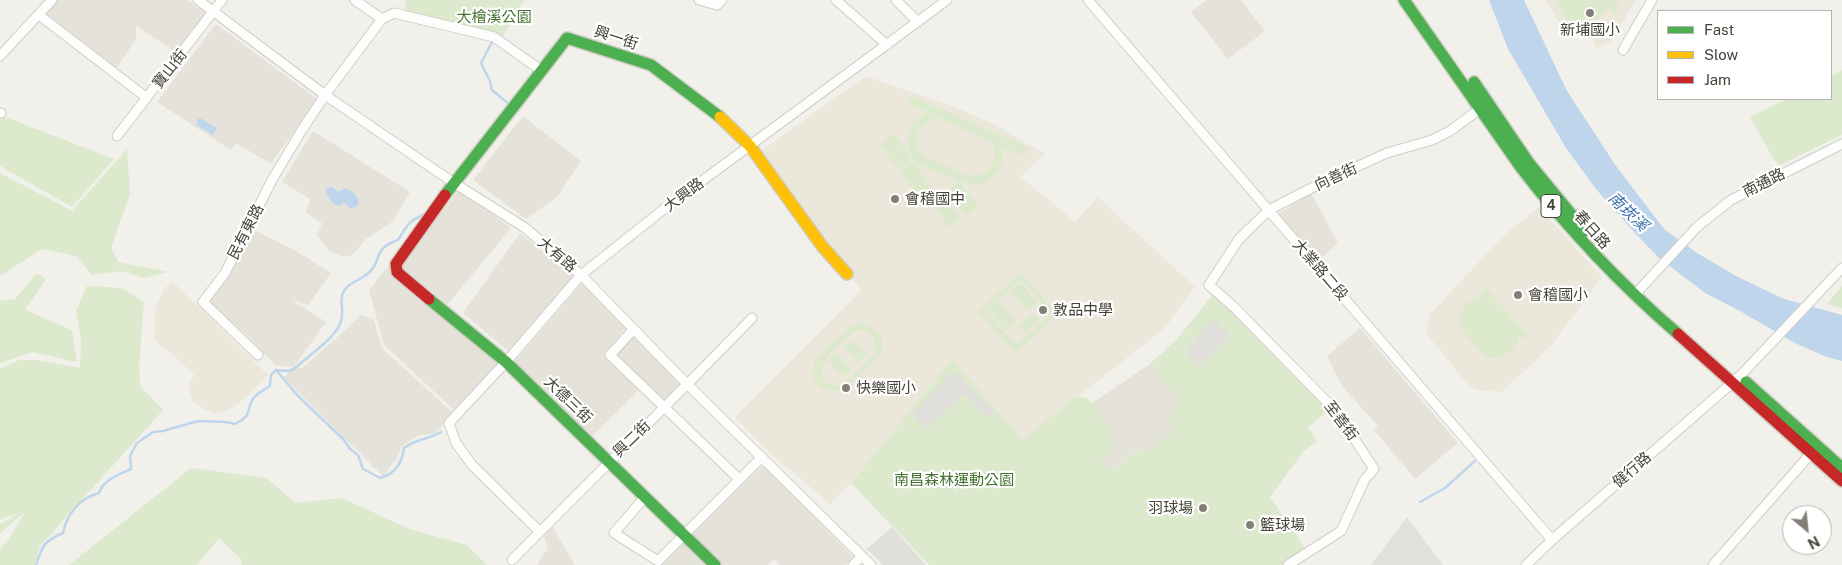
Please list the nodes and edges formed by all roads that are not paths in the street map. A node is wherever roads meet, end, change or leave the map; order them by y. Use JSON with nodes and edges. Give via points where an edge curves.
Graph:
{"nodes":[{"id":1,"x":52,"y":0,"type":"edge"},
{"id":2,"x":198,"y":0,"type":"edge"},
{"id":3,"x":222,"y":0,"type":"edge"},
{"id":4,"x":355,"y":0,"type":"edge"},
{"id":5,"x":698,"y":0,"type":"edge"},
{"id":6,"x":722,"y":0,"type":"edge"},
{"id":7,"x":836,"y":0,"type":"edge"},
{"id":8,"x":896,"y":0,"type":"edge"},
{"id":9,"x":947,"y":0,"type":"edge"},
{"id":10,"x":1088,"y":0,"type":"edge"},
{"id":11,"x":1404,"y":0,"type":"edge"},
{"id":12,"x":1415,"y":0,"type":"edge"},
{"id":13,"x":1652,"y":0,"type":"edge"},
{"id":14,"x":212,"y":11,"type":"junction"},
{"id":15,"x":39,"y":15,"type":"junction"},
{"id":16,"x":382,"y":19,"type":"junction"},
{"id":17,"x":918,"y":22,"type":"junction"},
{"id":18,"x":887,"y":45,"type":"junction"},
{"id":19,"x":1623,"y":50,"type":"dead end"},
{"id":20,"x":0,"y":56,"type":"edge"},
{"id":21,"x":542,"y":71,"type":"junction"},
{"id":22,"x":325,"y":95,"type":"junction"},
{"id":23,"x":147,"y":98,"type":"junction"},
{"id":24,"x":1484,"y":105,"type":"junction"},
{"id":25,"x":117,"y":136,"type":"dead end"},
{"id":26,"x":1842,"y":144,"type":"edge"},
{"id":27,"x":750,"y":146,"type":"junction"},
{"id":28,"x":454,"y":183,"type":"junction"},
{"id":29,"x":1268,"y":210,"type":"junction"},
{"id":30,"x":396,"y":264,"type":"joint"},
{"id":31,"x":1842,"y":268,"type":"edge"},
{"id":32,"x":847,"y":274,"type":"dead end"},
{"id":33,"x":581,"y":275,"type":"junction"},
{"id":34,"x":1209,"y":285,"type":"joint"},
{"id":35,"x":1637,"y":293,"type":"junction"},
{"id":36,"x":752,"y":318,"type":"dead end"},
{"id":37,"x":634,"y":329,"type":"junction"},
{"id":38,"x":258,"y":355,"type":"dead end"},
{"id":39,"x":506,"y":362,"type":"junction"},
{"id":40,"x":1736,"y":379,"type":"junction"},
{"id":41,"x":688,"y":385,"type":"junction"},
{"id":42,"x":665,"y":408,"type":"junction"},
{"id":43,"x":1814,"y":450,"type":"junction"},
{"id":44,"x":762,"y":457,"type":"junction"},
{"id":45,"x":608,"y":462,"type":"junction"},
{"id":46,"x":1842,"y":468,"type":"edge"},
{"id":47,"x":739,"y":479,"type":"junction"},
{"id":48,"x":1842,"y":481,"type":"edge"},
{"id":49,"x":645,"y":497,"type":"junction"},
{"id":50,"x":540,"y":532,"type":"junction"},
{"id":51,"x":684,"y":536,"type":"junction"},
{"id":52,"x":1552,"y":540,"type":"junction"},
{"id":53,"x":862,"y":556,"type":"junction"},
{"id":54,"x":512,"y":560,"type":"dead end"},
{"id":55,"x":714,"y":565,"type":"edge"},
{"id":56,"x":853,"y":565,"type":"edge"},
{"id":57,"x":871,"y":565,"type":"edge"},
{"id":58,"x":1288,"y":565,"type":"edge"},
{"id":59,"x":1526,"y":565,"type":"edge"},
{"id":60,"x":1713,"y":565,"type":"edge"}],
"edges":[{"from":1,"to":15,"type":"street"},
{"from":2,"to":14,"type":"street","name":"大有路"},
{"from":3,"to":14,"type":"street","name":"寶山街"},
{"from":4,"to":16,"type":"street"},
{"from":5,"to":6,"type":"street","via":[[717,5]]},
{"from":7,"to":18,"type":"street"},
{"from":8,"to":17,"type":"street"},
{"from":9,"to":17,"type":"street","name":"大興路"},
{"from":10,"to":29,"type":"street","name":"大業路二段"},
{"from":11,"to":24,"type":"street","name":"春日路","number":"4"},
{"from":12,"to":24,"type":"street","name":"春日路","number":"4"},
{"from":13,"to":19,"type":"street"},
{"from":14,"to":22,"type":"street","name":"大有路"},
{"from":14,"to":23,"type":"street","name":"寶山街"},
{"from":15,"to":20,"type":"street"},
{"from":15,"to":23,"type":"street"},
{"from":16,"to":21,"type":"street","via":[[394,13],[494,37]]},
{"from":16,"to":22,"type":"street"},
{"from":17,"to":18,"type":"street","name":"大興路"},
{"from":18,"to":27,"type":"street","name":"大興路"},
{"from":21,"to":27,"type":"street","name":"興一街","via":[[567,38],[651,65],[699,100]]},
{"from":21,"to":28,"type":"street","name":"興一街"},
{"from":22,"to":28,"type":"street","name":"大有路"},
{"from":22,"to":38,"type":"street","name":"民有東路","via":[[272,180],[225,273],[203,302]]},
{"from":23,"to":25,"type":"street","name":"寶山街"},
{"from":24,"to":29,"type":"street","name":"向善街","via":[[1432,140],[1387,153]]},
{"from":24,"to":35,"type":"street","name":"春日路","number":"4"},
{"from":26,"to":35,"type":"street","name":"南通路","via":[[1730,200],[1693,232]]},
{"from":27,"to":32,"type":"street","name":"興一街","via":[[822,246]]},
{"from":27,"to":33,"type":"street","name":"大興路"},
{"from":28,"to":30,"type":"street","name":"興一街"},
{"from":28,"to":33,"type":"street","name":"大有路","via":[[524,227]]},
{"from":29,"to":34,"type":"street","name":"向善街","via":[[1240,239]]},
{"from":29,"to":52,"type":"street","name":"大業路二段"},
{"from":30,"to":39,"type":"street","name":"大德三街","via":[[397,272]]},
{"from":31,"to":40,"type":"street","name":"健行路"},
{"from":33,"to":37,"type":"street","name":"大有路"},
{"from":33,"to":39,"type":"street","name":"大興路"},
{"from":34,"to":58,"type":"street","name":"至善街","via":[[1337,412],[1374,468],[1364,479],[1340,531]]},
{"from":35,"to":40,"type":"street","name":"春日路","number":"4"},
{"from":36,"to":41,"type":"street","name":"興二街"},
{"from":37,"to":41,"type":"street","name":"大有路"},
{"from":37,"to":42,"type":"street","via":[[610,355]]},
{"from":39,"to":45,"type":"street","name":"大德三街"},
{"from":39,"to":50,"type":"street","name":"大興路","via":[[449,423],[456,443],[472,465]]},
{"from":40,"to":43,"type":"street","name":"春日路","number":"4"},
{"from":40,"to":52,"type":"street","name":"健行路"},
{"from":41,"to":42,"type":"street","name":"興二街"},
{"from":41,"to":44,"type":"street","name":"大有路"},
{"from":42,"to":45,"type":"street","name":"興二街"},
{"from":42,"to":47,"type":"street"},
{"from":43,"to":46,"type":"street","number":"4"},
{"from":43,"to":48,"type":"street","number":"4"},
{"from":43,"to":60,"type":"street"},
{"from":44,"to":47,"type":"street"},
{"from":44,"to":53,"type":"street","name":"大有路"},
{"from":45,"to":49,"type":"street","name":"大德三街"},
{"from":45,"to":50,"type":"street","name":"興二街"},
{"from":47,"to":51,"type":"street"},
{"from":49,"to":51,"type":"street","name":"大德三街"},
{"from":49,"to":51,"type":"street","via":[[614,533],[658,561]]},
{"from":50,"to":54,"type":"street","name":"興二街"},
{"from":51,"to":55,"type":"street","name":"大德三街"},
{"from":52,"to":59,"type":"street","name":"健行路"},
{"from":53,"to":56,"type":"street"},
{"from":53,"to":57,"type":"street","name":"大有路"}]}
